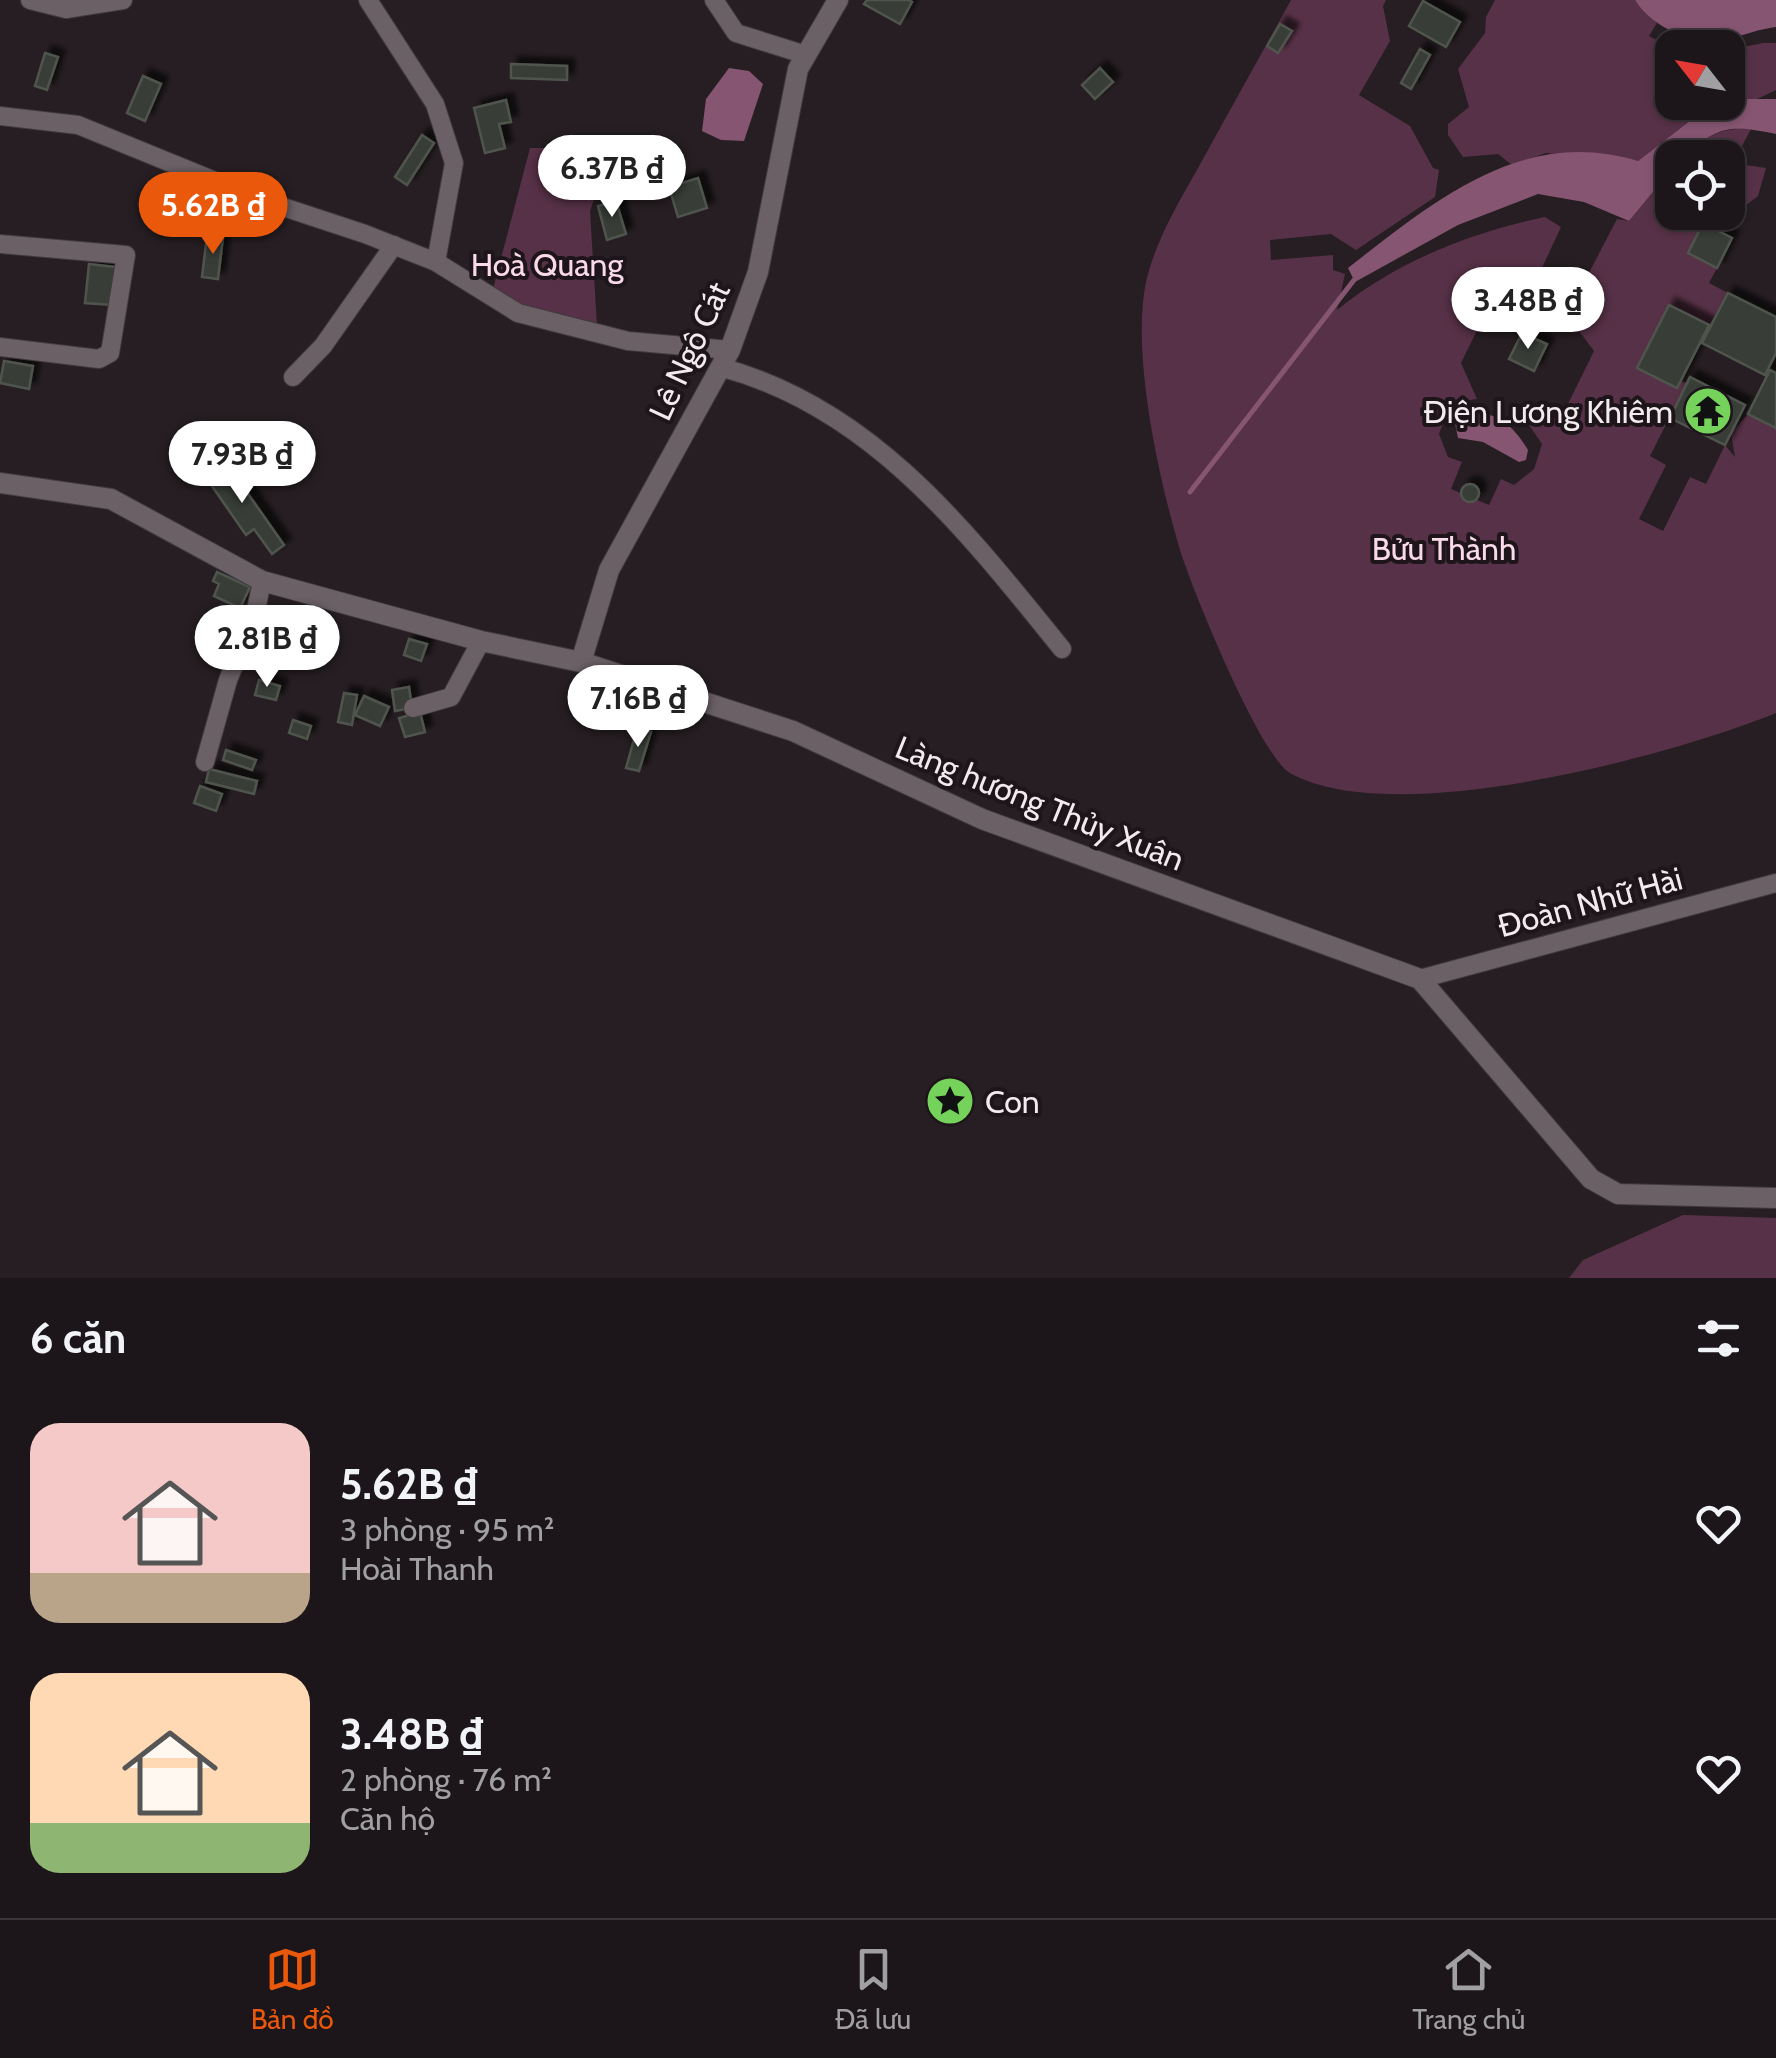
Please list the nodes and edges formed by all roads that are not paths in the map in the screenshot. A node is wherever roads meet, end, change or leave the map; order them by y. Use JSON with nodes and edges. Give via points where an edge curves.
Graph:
{"nodes":[{"id":1,"x":30,"y":0,"type":"edge"},
{"id":2,"x":123,"y":0,"type":"edge"},
{"id":3,"x":368,"y":0,"type":"edge"},
{"id":4,"x":714,"y":0,"type":"edge"},
{"id":5,"x":838,"y":0,"type":"edge"},
{"id":6,"x":806,"y":56,"type":"junction"},
{"id":7,"x":0,"y":116,"type":"edge"},
{"id":8,"x":0,"y":244,"type":"edge"},
{"id":9,"x":394,"y":245,"type":"junction"},
{"id":10,"x":436,"y":262,"type":"junction"},
{"id":11,"x":0,"y":347,"type":"edge"},
{"id":12,"x":725,"y":358,"type":"junction"},
{"id":13,"x":293,"y":377,"type":"dead end"},
{"id":14,"x":0,"y":483,"type":"edge"},
{"id":15,"x":262,"y":581,"type":"junction"},
{"id":16,"x":481,"y":641,"type":"junction"},
{"id":17,"x":1062,"y":648,"type":"dead end"},
{"id":18,"x":581,"y":662,"type":"junction"},
{"id":19,"x":412,"y":708,"type":"dead end"},
{"id":20,"x":206,"y":762,"type":"dead end"},
{"id":21,"x":1776,"y":883,"type":"edge"},
{"id":22,"x":1420,"y":979,"type":"junction"},
{"id":23,"x":1776,"y":1198,"type":"edge"}],
"edges":[{"from":1,"to":2,"type":"street","via":[[66,9]]},
{"from":3,"to":10,"type":"street","via":[[435,104],[454,164]]},
{"from":4,"to":6,"type":"street","via":[[736,33]]},
{"from":5,"to":6,"type":"street","name":"Lê Ngô Cát"},
{"from":6,"to":12,"type":"street","name":"Lê Ngô Cát","via":[[784,123],[758,272]]},
{"from":7,"to":9,"type":"street","via":[[78,125],[258,199]]},
{"from":8,"to":11,"type":"street","via":[[126,255],[110,352],[99,359]]},
{"from":9,"to":10,"type":"street"},
{"from":9,"to":13,"type":"street"},
{"from":10,"to":12,"type":"street","via":[[518,313]]},
{"from":12,"to":17,"type":"street","via":[[880,449],[948,511]]},
{"from":12,"to":18,"type":"street","name":"Lê Ngô Cát","via":[[608,570]]},
{"from":14,"to":15,"type":"street","name":"Làng hương Thủy Xuân","via":[[111,500]]},
{"from":15,"to":16,"type":"street","name":"Làng hương Thủy Xuân"},
{"from":15,"to":20,"type":"street"},
{"from":16,"to":18,"type":"street","name":"Làng hương Thủy Xuân"},
{"from":16,"to":19,"type":"street","via":[[451,697]]},
{"from":18,"to":22,"type":"street","name":"Làng hương Thủy Xuân","via":[[793,731],[982,819]]},
{"from":21,"to":22,"type":"street","name":"Đoàn Nhữ Hài"},
{"from":22,"to":23,"type":"street","via":[[1592,1179],[1618,1194]]}]}
